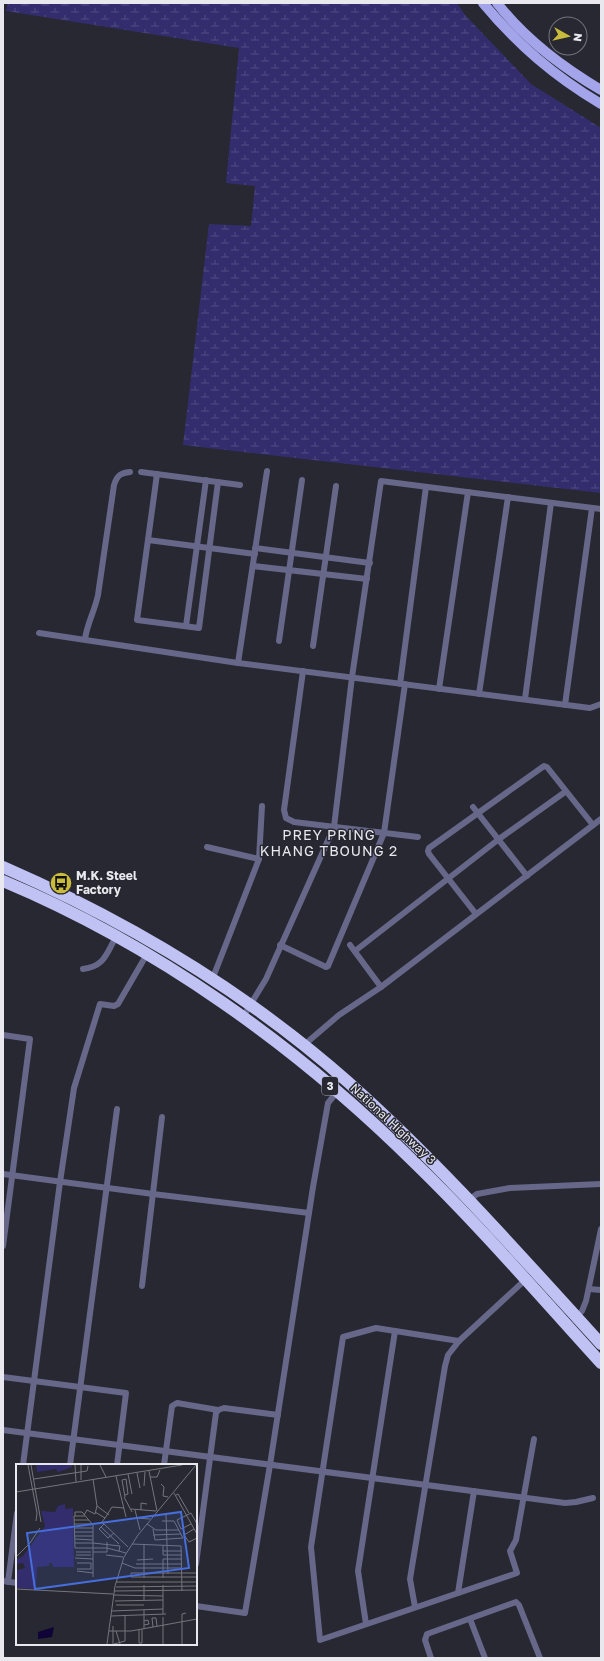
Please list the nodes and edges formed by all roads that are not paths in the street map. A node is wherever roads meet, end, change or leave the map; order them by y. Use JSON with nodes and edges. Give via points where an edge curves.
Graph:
{"nodes":[{"id":1,"x":483,"y":3,"type":"edge"},
{"id":2,"x":498,"y":3,"type":"edge"},
{"id":3,"x":601,"y":90,"type":"edge"},
{"id":4,"x":601,"y":104,"type":"edge"},
{"id":5,"x":267,"y":471,"type":"dead end"},
{"id":6,"x":130,"y":472,"type":"dead end"},
{"id":7,"x":141,"y":472,"type":"dead end"},
{"id":8,"x":157,"y":474,"type":"junction"},
{"id":9,"x":206,"y":480,"type":"junction"},
{"id":10,"x":302,"y":480,"type":"dead end"},
{"id":11,"x":218,"y":482,"type":"junction"},
{"id":12,"x":240,"y":485,"type":"dead end"},
{"id":13,"x":336,"y":486,"type":"dead end"},
{"id":14,"x":426,"y":487,"type":"junction"},
{"id":15,"x":468,"y":492,"type":"junction"},
{"id":16,"x":508,"y":497,"type":"junction"},
{"id":17,"x":551,"y":503,"type":"junction"},
{"id":18,"x":592,"y":508,"type":"junction"},
{"id":19,"x":601,"y":509,"type":"edge"},
{"id":20,"x":148,"y":540,"type":"junction"},
{"id":21,"x":197,"y":546,"type":"junction"},
{"id":22,"x":210,"y":548,"type":"junction"},
{"id":23,"x":255,"y":551,"type":"junction"},
{"id":24,"x":291,"y":553,"type":"junction"},
{"id":25,"x":326,"y":557,"type":"junction"},
{"id":26,"x":370,"y":563,"type":"junction"},
{"id":27,"x":253,"y":566,"type":"junction"},
{"id":28,"x":289,"y":570,"type":"junction"},
{"id":29,"x":323,"y":574,"type":"junction"},
{"id":30,"x":367,"y":579,"type":"junction"},
{"id":31,"x":186,"y":626,"type":"junction"},
{"id":32,"x":39,"y":633,"type":"dead end"},
{"id":33,"x":85,"y":639,"type":"junction"},
{"id":34,"x":279,"y":641,"type":"dead end"},
{"id":35,"x":313,"y":646,"type":"dead end"},
{"id":36,"x":238,"y":663,"type":"junction"},
{"id":37,"x":303,"y":671,"type":"junction"},
{"id":38,"x":352,"y":678,"type":"junction"},
{"id":39,"x":403,"y":684,"type":"junction"},
{"id":40,"x":439,"y":689,"type":"junction"},
{"id":41,"x":479,"y":694,"type":"junction"},
{"id":42,"x":525,"y":700,"type":"junction"},
{"id":43,"x":601,"y":704,"type":"edge"},
{"id":44,"x":565,"y":705,"type":"junction"},
{"id":45,"x":565,"y":792,"type":"junction"},
{"id":46,"x":262,"y":806,"type":"dead end"},
{"id":47,"x":473,"y":807,"type":"dead end"},
{"id":48,"x":479,"y":813,"type":"junction"},
{"id":49,"x":601,"y":819,"type":"edge"},
{"id":50,"x":593,"y":825,"type":"junction"},
{"id":51,"x":334,"y":827,"type":"junction"},
{"id":52,"x":384,"y":833,"type":"junction"},
{"id":53,"x":418,"y":837,"type":"dead end"},
{"id":54,"x":499,"y":839,"type":"junction"},
{"id":55,"x":207,"y":847,"type":"dead end"},
{"id":56,"x":259,"y":859,"type":"junction"},
{"id":57,"x":3,"y":867,"type":"edge"},
{"id":58,"x":527,"y":876,"type":"junction"},
{"id":59,"x":449,"y":879,"type":"junction"},
{"id":60,"x":3,"y":881,"type":"edge"},
{"id":61,"x":476,"y":914,"type":"junction"},
{"id":62,"x":116,"y":937,"type":"junction"},
{"id":63,"x":350,"y":945,"type":"dead end"},
{"id":64,"x":280,"y":946,"type":"junction"},
{"id":65,"x":355,"y":951,"type":"junction"},
{"id":66,"x":147,"y":954,"type":"junction"},
{"id":67,"x":83,"y":969,"type":"dead end"},
{"id":68,"x":212,"y":980,"type":"junction"},
{"id":69,"x":381,"y":987,"type":"junction"},
{"id":70,"x":250,"y":1006,"type":"junction"},
{"id":71,"x":243,"y":1017,"type":"junction"},
{"id":72,"x":3,"y":1035,"type":"edge"},
{"id":73,"x":304,"y":1046,"type":"junction"},
{"id":74,"x":337,"y":1092,"type":"junction"},
{"id":75,"x":117,"y":1109,"type":"dead end"},
{"id":76,"x":162,"y":1117,"type":"dead end"},
{"id":77,"x":3,"y":1174,"type":"edge"},
{"id":78,"x":12,"y":1175,"type":"junction"},
{"id":79,"x":60,"y":1182,"type":"junction"},
{"id":80,"x":601,"y":1184,"type":"edge"},
{"id":81,"x":106,"y":1188,"type":"junction"},
{"id":82,"x":153,"y":1194,"type":"junction"},
{"id":83,"x":469,"y":1200,"type":"junction"},
{"id":84,"x":309,"y":1213,"type":"junction"},
{"id":85,"x":601,"y":1229,"type":"edge"},
{"id":86,"x":3,"y":1246,"type":"edge"},
{"id":87,"x":525,"y":1280,"type":"junction"},
{"id":88,"x":142,"y":1286,"type":"dead end"},
{"id":89,"x":589,"y":1289,"type":"junction"},
{"id":90,"x":601,"y":1290,"type":"edge"},
{"id":91,"x":576,"y":1317,"type":"junction"},
{"id":92,"x":395,"y":1331,"type":"junction"},
{"id":93,"x":459,"y":1341,"type":"junction"},
{"id":94,"x":601,"y":1344,"type":"edge"},
{"id":95,"x":601,"y":1363,"type":"edge"},
{"id":96,"x":3,"y":1377,"type":"edge"},
{"id":97,"x":34,"y":1382,"type":"junction"},
{"id":98,"x":80,"y":1388,"type":"junction"},
{"id":99,"x":218,"y":1410,"type":"junction"},
{"id":100,"x":278,"y":1416,"type":"junction"},
{"id":101,"x":3,"y":1430,"type":"edge"},
{"id":102,"x":28,"y":1433,"type":"junction"},
{"id":103,"x":74,"y":1439,"type":"junction"},
{"id":104,"x":534,"y":1439,"type":"dead end"},
{"id":105,"x":120,"y":1445,"type":"junction"},
{"id":106,"x":166,"y":1451,"type":"junction"},
{"id":107,"x":210,"y":1457,"type":"junction"},
{"id":108,"x":23,"y":1464,"type":"edge"},
{"id":109,"x":70,"y":1464,"type":"edge"},
{"id":110,"x":117,"y":1464,"type":"edge"},
{"id":111,"x":164,"y":1464,"type":"edge"},
{"id":112,"x":270,"y":1464,"type":"junction"},
{"id":113,"x":322,"y":1471,"type":"junction"},
{"id":114,"x":372,"y":1478,"type":"junction"},
{"id":115,"x":425,"y":1485,"type":"junction"},
{"id":116,"x":474,"y":1491,"type":"junction"},
{"id":117,"x":524,"y":1498,"type":"junction"},
{"id":118,"x":593,"y":1498,"type":"dead end"},
{"id":119,"x":16,"y":1519,"type":"edge"},
{"id":120,"x":197,"y":1556,"type":"edge"},
{"id":121,"x":5,"y":1581,"type":"edge"},
{"id":122,"x":16,"y":1583,"type":"edge"},
{"id":123,"x":458,"y":1592,"type":"junction"},
{"id":124,"x":197,"y":1606,"type":"edge"},
{"id":125,"x":415,"y":1607,"type":"junction"},
{"id":126,"x":470,"y":1619,"type":"junction"},
{"id":127,"x":366,"y":1624,"type":"junction"},
{"id":128,"x":431,"y":1658,"type":"edge"},
{"id":129,"x":484,"y":1658,"type":"edge"},
{"id":130,"x":540,"y":1658,"type":"edge"}],
"edges":[{"from":1,"to":4,"type":"main road","via":[[520,44],[546,67]]},
{"from":2,"to":3,"type":"main road","via":[[542,49]]},
{"from":5,"to":23,"type":"street"},
{"from":6,"to":33,"type":"street","via":[[121,473],[114,485],[98,595]]},
{"from":7,"to":8,"type":"street"},
{"from":8,"to":9,"type":"street"},
{"from":8,"to":20,"type":"street"},
{"from":9,"to":11,"type":"street"},
{"from":9,"to":21,"type":"street"},
{"from":10,"to":24,"type":"street"},
{"from":11,"to":12,"type":"street"},
{"from":11,"to":22,"type":"street"},
{"from":13,"to":25,"type":"street"},
{"from":14,"to":15,"type":"street"},
{"from":14,"to":26,"type":"street","via":[[381,481]]},
{"from":14,"to":39,"type":"street"},
{"from":15,"to":16,"type":"street"},
{"from":15,"to":40,"type":"street"},
{"from":16,"to":17,"type":"street"},
{"from":16,"to":41,"type":"street"},
{"from":17,"to":18,"type":"street"},
{"from":17,"to":42,"type":"street"},
{"from":18,"to":19,"type":"street"},
{"from":18,"to":44,"type":"street"},
{"from":20,"to":21,"type":"street"},
{"from":20,"to":31,"type":"street","via":[[137,620]]},
{"from":21,"to":22,"type":"street"},
{"from":21,"to":31,"type":"street"},
{"from":22,"to":23,"type":"street"},
{"from":22,"to":31,"type":"street","via":[[199,628]]},
{"from":23,"to":24,"type":"street"},
{"from":23,"to":27,"type":"street"},
{"from":24,"to":25,"type":"street"},
{"from":24,"to":28,"type":"street"},
{"from":25,"to":26,"type":"street"},
{"from":25,"to":29,"type":"street"},
{"from":26,"to":30,"type":"street"},
{"from":27,"to":28,"type":"street"},
{"from":27,"to":36,"type":"street"},
{"from":28,"to":29,"type":"street"},
{"from":28,"to":34,"type":"street"},
{"from":29,"to":30,"type":"street"},
{"from":29,"to":35,"type":"street"},
{"from":30,"to":38,"type":"street"},
{"from":32,"to":33,"type":"street"},
{"from":33,"to":36,"type":"street"},
{"from":36,"to":37,"type":"street"},
{"from":37,"to":38,"type":"street"},
{"from":37,"to":51,"type":"street","via":[[284,810],[286,818],[294,822]]},
{"from":38,"to":39,"type":"street"},
{"from":38,"to":51,"type":"street"},
{"from":39,"to":40,"type":"street"},
{"from":39,"to":52,"type":"street"},
{"from":40,"to":41,"type":"street"},
{"from":41,"to":42,"type":"street"},
{"from":42,"to":44,"type":"street"},
{"from":43,"to":44,"type":"street","via":[[590,708]]},
{"from":45,"to":48,"type":"street","via":[[544,766]]},
{"from":45,"to":50,"type":"street"},
{"from":45,"to":54,"type":"street"},
{"from":46,"to":56,"type":"street"},
{"from":47,"to":48,"type":"street"},
{"from":48,"to":54,"type":"street"},
{"from":48,"to":59,"type":"street","via":[[428,851]]},
{"from":49,"to":50,"type":"street"},
{"from":50,"to":58,"type":"street"},
{"from":51,"to":52,"type":"street"},
{"from":51,"to":64,"type":"street"},
{"from":52,"to":53,"type":"street"},
{"from":52,"to":64,"type":"street","via":[[328,966]]},
{"from":54,"to":58,"type":"street"},
{"from":54,"to":59,"type":"street"},
{"from":55,"to":56,"type":"street"},
{"from":56,"to":68,"type":"street"},
{"from":57,"to":68,"type":"highway","name":"National Highway 3","number":"3","via":[[124,925]]},
{"from":58,"to":61,"type":"street"},
{"from":59,"to":61,"type":"street"},
{"from":59,"to":65,"type":"street"},
{"from":60,"to":62,"type":"highway","name":"National Highway 3","number":"3"},
{"from":61,"to":69,"type":"street"},
{"from":62,"to":66,"type":"highway","name":"National Highway 3","number":"3"},
{"from":62,"to":67,"type":"street","via":[[101,963]]},
{"from":63,"to":65,"type":"street"},
{"from":64,"to":70,"type":"street","via":[[266,979]]},
{"from":65,"to":69,"type":"street"},
{"from":66,"to":71,"type":"highway","name":"National Highway 3","number":"3"},
{"from":66,"to":79,"type":"street","via":[[118,1004],[100,1004],[74,1088]]},
{"from":68,"to":70,"type":"highway","name":"National Highway 3","number":"3"},
{"from":69,"to":73,"type":"street","via":[[339,1015]]},
{"from":70,"to":71,"type":"street"},
{"from":70,"to":73,"type":"highway","name":"National Highway 3","number":"3"},
{"from":71,"to":74,"type":"highway","name":"National Highway 3","number":"3"},
{"from":72,"to":78,"type":"street","via":[[30,1039]]},
{"from":73,"to":83,"type":"highway","name":"National Highway 3","number":"3","via":[[347,1081],[413,1142]]},
{"from":74,"to":84,"type":"street","via":[[328,1103]]},
{"from":74,"to":87,"type":"highway","name":"National Highway 3","number":"3","via":[[418,1165]]},
{"from":75,"to":81,"type":"street"},
{"from":76,"to":82,"type":"street"},
{"from":77,"to":78,"type":"street"},
{"from":78,"to":79,"type":"street"},
{"from":78,"to":86,"type":"street"},
{"from":79,"to":81,"type":"street"},
{"from":79,"to":97,"type":"street"},
{"from":80,"to":83,"type":"street","via":[[510,1188],[477,1194]]},
{"from":81,"to":82,"type":"street"},
{"from":81,"to":98,"type":"street"},
{"from":82,"to":84,"type":"street"},
{"from":82,"to":88,"type":"street"},
{"from":83,"to":91,"type":"highway","name":"National Highway 3","number":"3"},
{"from":84,"to":100,"type":"street"},
{"from":85,"to":89,"type":"street"},
{"from":87,"to":93,"type":"street"},
{"from":87,"to":95,"type":"highway","name":"National Highway 3","number":"3"},
{"from":89,"to":90,"type":"street"},
{"from":89,"to":91,"type":"street","via":[[582,1311]]},
{"from":91,"to":94,"type":"highway","name":"National Highway 3","number":"3"},
{"from":92,"to":93,"type":"street"},
{"from":92,"to":113,"type":"street","via":[[376,1328],[343,1337]]},
{"from":92,"to":114,"type":"street"},
{"from":93,"to":115,"type":"street","via":[[448,1355],[444,1371]]},
{"from":96,"to":97,"type":"street"},
{"from":97,"to":98,"type":"street"},
{"from":97,"to":102,"type":"street"},
{"from":98,"to":103,"type":"street"},
{"from":98,"to":105,"type":"street","via":[[126,1394]]},
{"from":99,"to":100,"type":"street","via":[[224,1408]]},
{"from":99,"to":106,"type":"street","via":[[174,1403]]},
{"from":99,"to":107,"type":"street"},
{"from":100,"to":112,"type":"street"},
{"from":101,"to":102,"type":"street"},
{"from":102,"to":103,"type":"street"},
{"from":102,"to":108,"type":"street"},
{"from":103,"to":105,"type":"street"},
{"from":103,"to":109,"type":"street"},
{"from":104,"to":117,"type":"street"},
{"from":105,"to":106,"type":"street"},
{"from":105,"to":110,"type":"street"},
{"from":106,"to":107,"type":"street"},
{"from":106,"to":111,"type":"street"},
{"from":107,"to":112,"type":"street"},
{"from":107,"to":120,"type":"street"},
{"from":112,"to":113,"type":"street"},
{"from":112,"to":124,"type":"street","via":[[245,1613]]},
{"from":113,"to":114,"type":"street"},
{"from":113,"to":127,"type":"street","via":[[311,1547],[320,1640]]},
{"from":114,"to":115,"type":"street"},
{"from":114,"to":127,"type":"street","via":[[358,1571]]},
{"from":115,"to":116,"type":"street"},
{"from":115,"to":125,"type":"street","via":[[410,1579]]},
{"from":116,"to":117,"type":"street"},
{"from":116,"to":123,"type":"street"},
{"from":117,"to":118,"type":"street","via":[[565,1503]]},
{"from":117,"to":123,"type":"street","via":[[516,1540],[510,1552],[517,1573]]},
{"from":119,"to":121,"type":"street"},
{"from":121,"to":122,"type":"street"},
{"from":123,"to":125,"type":"street"},
{"from":125,"to":127,"type":"street"},
{"from":126,"to":128,"type":"street","via":[[425,1636]]},
{"from":126,"to":129,"type":"street"},
{"from":126,"to":130,"type":"street","via":[[517,1603]]}]}
